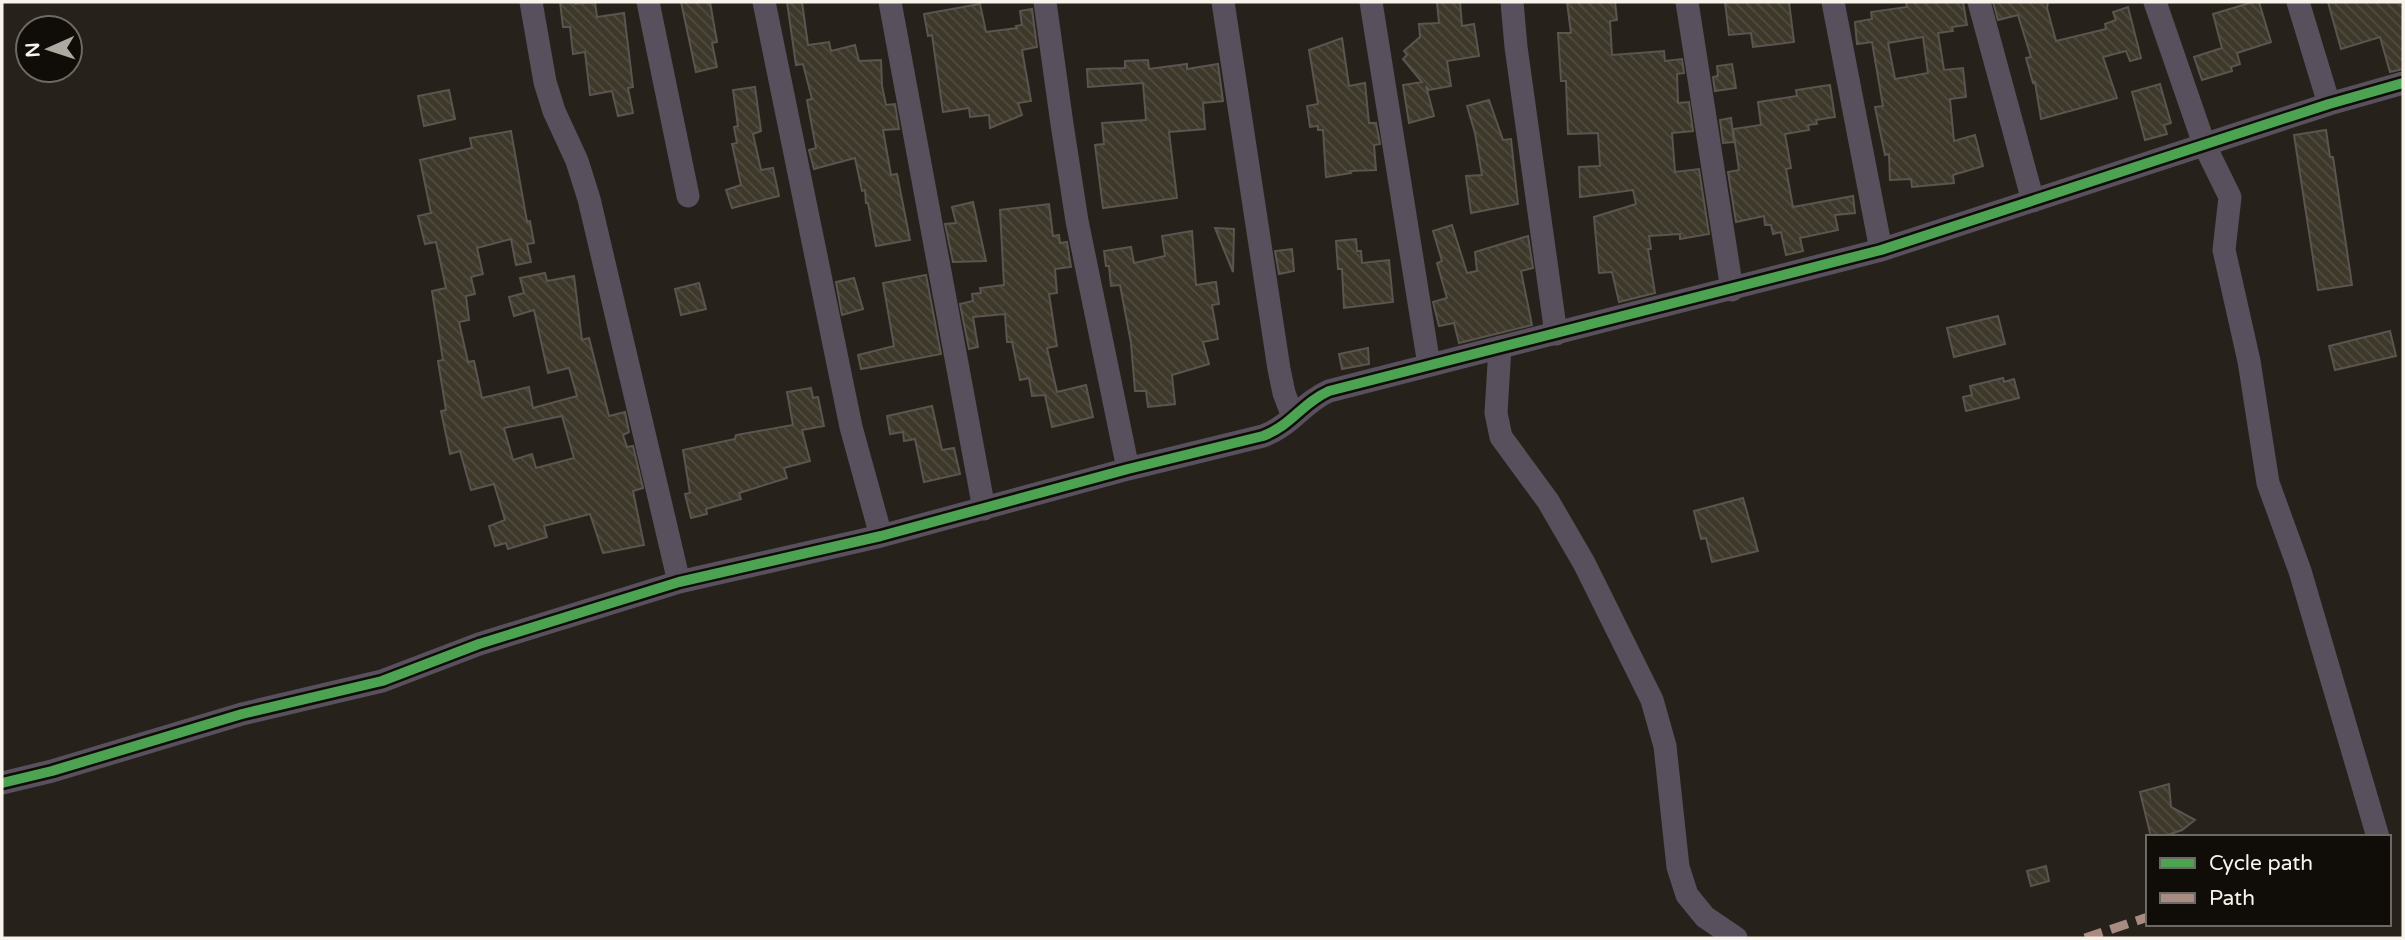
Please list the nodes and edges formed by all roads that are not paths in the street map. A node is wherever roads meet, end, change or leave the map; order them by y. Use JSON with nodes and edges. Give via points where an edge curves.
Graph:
{"nodes":[{"id":1,"x":531,"y":2,"type":"edge"},
{"id":2,"x":648,"y":2,"type":"edge"},
{"id":3,"x":764,"y":2,"type":"edge"},
{"id":4,"x":890,"y":2,"type":"edge"},
{"id":5,"x":1045,"y":2,"type":"edge"},
{"id":6,"x":1223,"y":2,"type":"edge"},
{"id":7,"x":1371,"y":2,"type":"edge"},
{"id":8,"x":1511,"y":2,"type":"edge"},
{"id":9,"x":1687,"y":2,"type":"edge"},
{"id":10,"x":1833,"y":2,"type":"edge"},
{"id":11,"x":1979,"y":2,"type":"edge"},
{"id":12,"x":2155,"y":2,"type":"edge"},
{"id":13,"x":2298,"y":2,"type":"edge"},
{"id":14,"x":2403,"y":83,"type":"edge"},
{"id":15,"x":2329,"y":104,"type":"junction"},
{"id":16,"x":2204,"y":144,"type":"junction"},
{"id":17,"x":688,"y":196,"type":"dead end"},
{"id":18,"x":2033,"y":201,"type":"junction"},
{"id":19,"x":1881,"y":250,"type":"junction"},
{"id":20,"x":1732,"y":290,"type":"junction"},
{"id":21,"x":1556,"y":334,"type":"junction"},
{"id":22,"x":1500,"y":347,"type":"junction"},
{"id":23,"x":1429,"y":365,"type":"junction"},
{"id":24,"x":1293,"y":417,"type":"junction"},
{"id":25,"x":1128,"y":469,"type":"junction"},
{"id":26,"x":984,"y":509,"type":"junction"},
{"id":27,"x":881,"y":536,"type":"junction"},
{"id":28,"x":679,"y":582,"type":"junction"},
{"id":29,"x":2,"y":783,"type":"edge"},
{"id":30,"x":2377,"y":835,"type":"edge"},
{"id":31,"x":1735,"y":938,"type":"edge"}],
"edges":[{"from":1,"to":28,"type":"street","via":[[545,82],[589,199]]},
{"from":2,"to":17,"type":"street"},
{"from":3,"to":27,"type":"street","via":[[848,415]]},
{"from":4,"to":26,"type":"street"},
{"from":5,"to":25,"type":"street","via":[[1077,221]]},
{"from":6,"to":24,"type":"street","via":[[1279,369]]},
{"from":7,"to":23,"type":"street"},
{"from":8,"to":21,"type":"street"},
{"from":9,"to":20,"type":"street"},
{"from":10,"to":19,"type":"street"},
{"from":11,"to":18,"type":"street"},
{"from":12,"to":16,"type":"street"},
{"from":13,"to":15,"type":"street"},
{"from":14,"to":15,"type":"street"},
{"from":15,"to":16,"type":"street"},
{"from":16,"to":18,"type":"street"},
{"from":16,"to":30,"type":"street","via":[[2230,197],[2224,250],[2249,361],[2268,483],[2300,571]]},
{"from":18,"to":19,"type":"street"},
{"from":19,"to":20,"type":"street"},
{"from":20,"to":21,"type":"street"},
{"from":21,"to":22,"type":"street"},
{"from":22,"to":23,"type":"street"},
{"from":22,"to":31,"type":"street","via":[[1496,413],[1502,437],[1548,501],[1584,563],[1653,700],[1665,746],[1678,867],[1687,895],[1705,916]]},
{"from":23,"to":24,"type":"street","via":[[1329,391]]},
{"from":24,"to":25,"type":"street","via":[[1263,436]]},
{"from":25,"to":26,"type":"street"},
{"from":26,"to":27,"type":"street"},
{"from":27,"to":28,"type":"street"},
{"from":28,"to":29,"type":"street","via":[[576,603],[383,681],[242,714]]}]}
